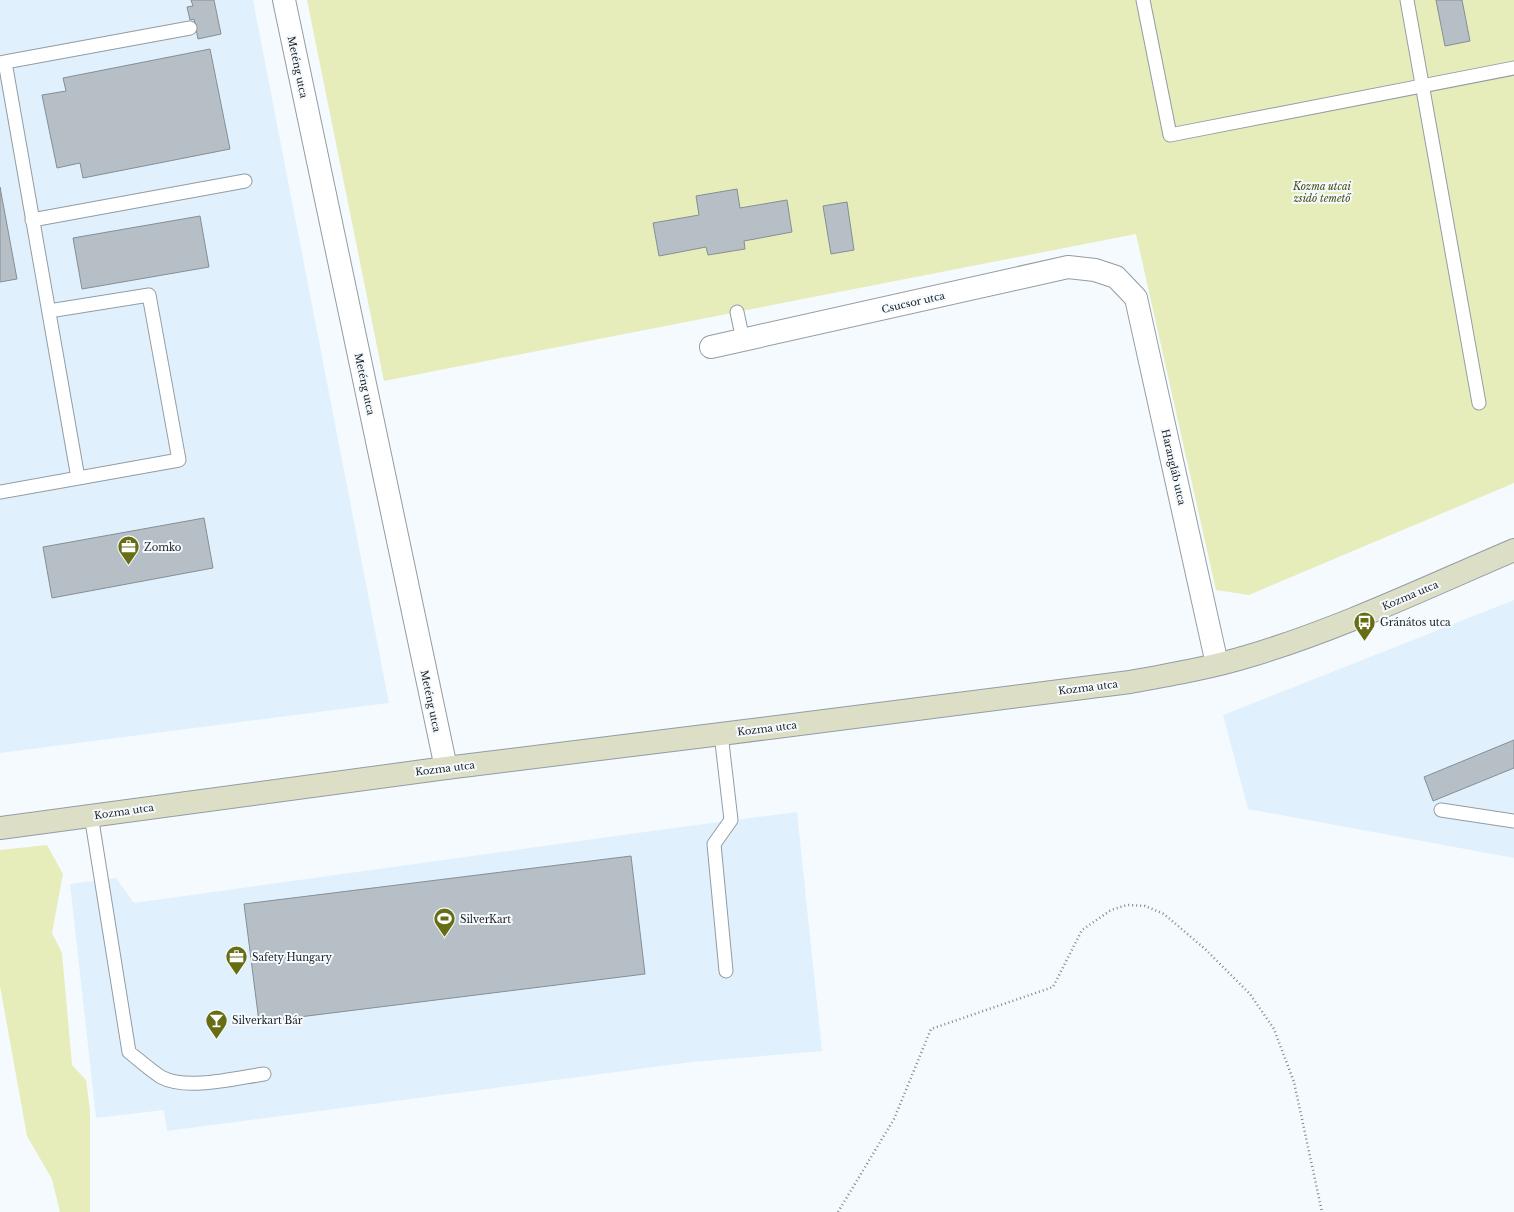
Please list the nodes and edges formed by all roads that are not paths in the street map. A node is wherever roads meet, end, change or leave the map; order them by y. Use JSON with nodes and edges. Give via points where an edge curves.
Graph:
{"nodes":[{"id":1,"x":284,"y":0,"type":"edge"},
{"id":2,"x":1143,"y":0,"type":"edge"},
{"id":3,"x":1407,"y":0,"type":"edge"},
{"id":4,"x":190,"y":28,"type":"dead end"},
{"id":5,"x":2,"y":62,"type":"edge"},
{"id":6,"x":1514,"y":68,"type":"edge"},
{"id":7,"x":1422,"y":86,"type":"junction"},
{"id":8,"x":245,"y":181,"type":"dead end"},
{"id":9,"x":32,"y":220,"type":"junction"},
{"id":10,"x":1116,"y":277,"type":"joint"},
{"id":11,"x":49,"y":311,"type":"junction"},
{"id":12,"x":737,"y":312,"type":"dead end"},
{"id":13,"x":743,"y":340,"type":"junction"},
{"id":14,"x":711,"y":347,"type":"dead end"},
{"id":15,"x":1479,"y":403,"type":"dead end"},
{"id":16,"x":78,"y":478,"type":"junction"},
{"id":17,"x":0,"y":492,"type":"edge"},
{"id":18,"x":1514,"y":550,"type":"edge"},
{"id":19,"x":1217,"y":664,"type":"junction"},
{"id":20,"x":721,"y":734,"type":"junction"},
{"id":21,"x":446,"y":768,"type":"junction"},
{"id":22,"x":1441,"y":810,"type":"dead end"},
{"id":23,"x":91,"y":815,"type":"junction"},
{"id":24,"x":1514,"y":821,"type":"edge"},
{"id":25,"x":0,"y":828,"type":"edge"},
{"id":26,"x":726,"y":971,"type":"dead end"},
{"id":27,"x":264,"y":1074,"type":"dead end"}],
"edges":[{"from":1,"to":21,"type":"street","name":"Meténg utca"},
{"from":2,"to":7,"type":"lane","via":[[1170,135]]},
{"from":3,"to":7,"type":"lane"},
{"from":4,"to":5,"type":"lane"},
{"from":5,"to":9,"type":"lane"},
{"from":6,"to":7,"type":"lane"},
{"from":7,"to":15,"type":"lane"},
{"from":8,"to":9,"type":"lane"},
{"from":9,"to":11,"type":"lane"},
{"from":10,"to":13,"type":"street","name":"Csucsor utca","via":[[1095,270],[1068,267]]},
{"from":10,"to":19,"type":"street","name":"Harangláb utca","via":[[1136,298]]},
{"from":11,"to":16,"type":"lane"},
{"from":11,"to":16,"type":"lane","via":[[149,295],[176,445],[178,460]]},
{"from":12,"to":13,"type":"lane"},
{"from":13,"to":14,"type":"street","name":"Csucsor utca"},
{"from":16,"to":17,"type":"lane"},
{"from":18,"to":19,"type":"street","name":"Kozma utca","via":[[1313,635]]},
{"from":19,"to":20,"type":"street","name":"Kozma utca","via":[[1130,682]]},
{"from":20,"to":21,"type":"street","name":"Kozma utca"},
{"from":20,"to":26,"type":"lane","via":[[731,820],[714,844]]},
{"from":21,"to":23,"type":"street","name":"Kozma utca"},
{"from":22,"to":24,"type":"lane"},
{"from":23,"to":25,"type":"street","name":"Kozma utca"},
{"from":23,"to":27,"type":"lane","via":[[129,1052],[161,1077],[174,1082],[197,1084]]}]}
